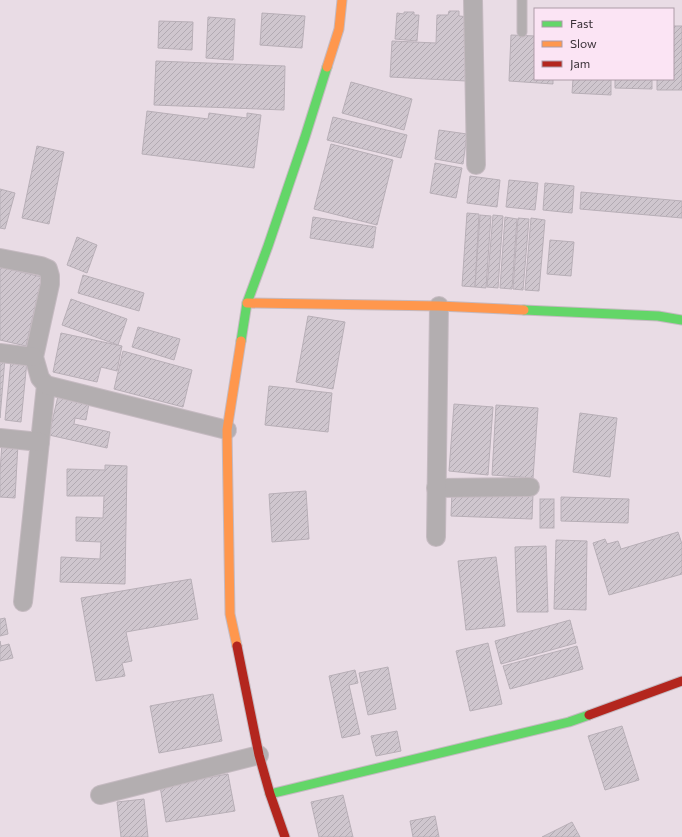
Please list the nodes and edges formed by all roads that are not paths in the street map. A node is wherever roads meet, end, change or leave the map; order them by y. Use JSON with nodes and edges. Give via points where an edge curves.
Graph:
{"nodes":[{"id":1,"x":342,"y":0,"type":"edge"},
{"id":2,"x":473,"y":0,"type":"edge"},
{"id":3,"x":522,"y":0,"type":"edge"},
{"id":4,"x":522,"y":32,"type":"dead end"},
{"id":5,"x":476,"y":165,"type":"dead end"},
{"id":6,"x":0,"y":258,"type":"edge"},
{"id":7,"x":247,"y":302,"type":"junction"},
{"id":8,"x":439,"y":306,"type":"junction"},
{"id":9,"x":682,"y":320,"type":"edge"},
{"id":10,"x":0,"y":353,"type":"edge"},
{"id":11,"x":34,"y":357,"type":"junction"},
{"id":12,"x":46,"y":385,"type":"junction"},
{"id":13,"x":227,"y":430,"type":"junction"},
{"id":14,"x":0,"y":438,"type":"edge"},
{"id":15,"x":40,"y":442,"type":"junction"},
{"id":16,"x":530,"y":487,"type":"dead end"},
{"id":17,"x":436,"y":488,"type":"junction"},
{"id":18,"x":436,"y":537,"type":"dead end"},
{"id":19,"x":23,"y":602,"type":"dead end"},
{"id":20,"x":682,"y":681,"type":"edge"},
{"id":21,"x":259,"y":755,"type":"junction"},
{"id":22,"x":270,"y":794,"type":"junction"},
{"id":23,"x":100,"y":795,"type":"dead end"},
{"id":24,"x":285,"y":837,"type":"edge"}],
"edges":[{"from":1,"to":7,"type":"street","via":[[339,29],[305,137]]},
{"from":2,"to":5,"type":"street"},
{"from":3,"to":4,"type":"lane"},
{"from":6,"to":11,"type":"street","via":[[48,269],[50,284]]},
{"from":7,"to":8,"type":"street"},
{"from":7,"to":13,"type":"street"},
{"from":8,"to":9,"type":"street","via":[[658,316]]},
{"from":8,"to":17,"type":"street"},
{"from":10,"to":11,"type":"street"},
{"from":11,"to":12,"type":"street","via":[[40,378]]},
{"from":12,"to":13,"type":"street"},
{"from":12,"to":15,"type":"street"},
{"from":13,"to":21,"type":"street","via":[[230,614]]},
{"from":14,"to":15,"type":"street"},
{"from":15,"to":19,"type":"street"},
{"from":16,"to":17,"type":"street"},
{"from":17,"to":18,"type":"street"},
{"from":20,"to":22,"type":"street","via":[[569,722]]},
{"from":21,"to":22,"type":"street"},
{"from":21,"to":23,"type":"street"},
{"from":22,"to":24,"type":"street"}]}
